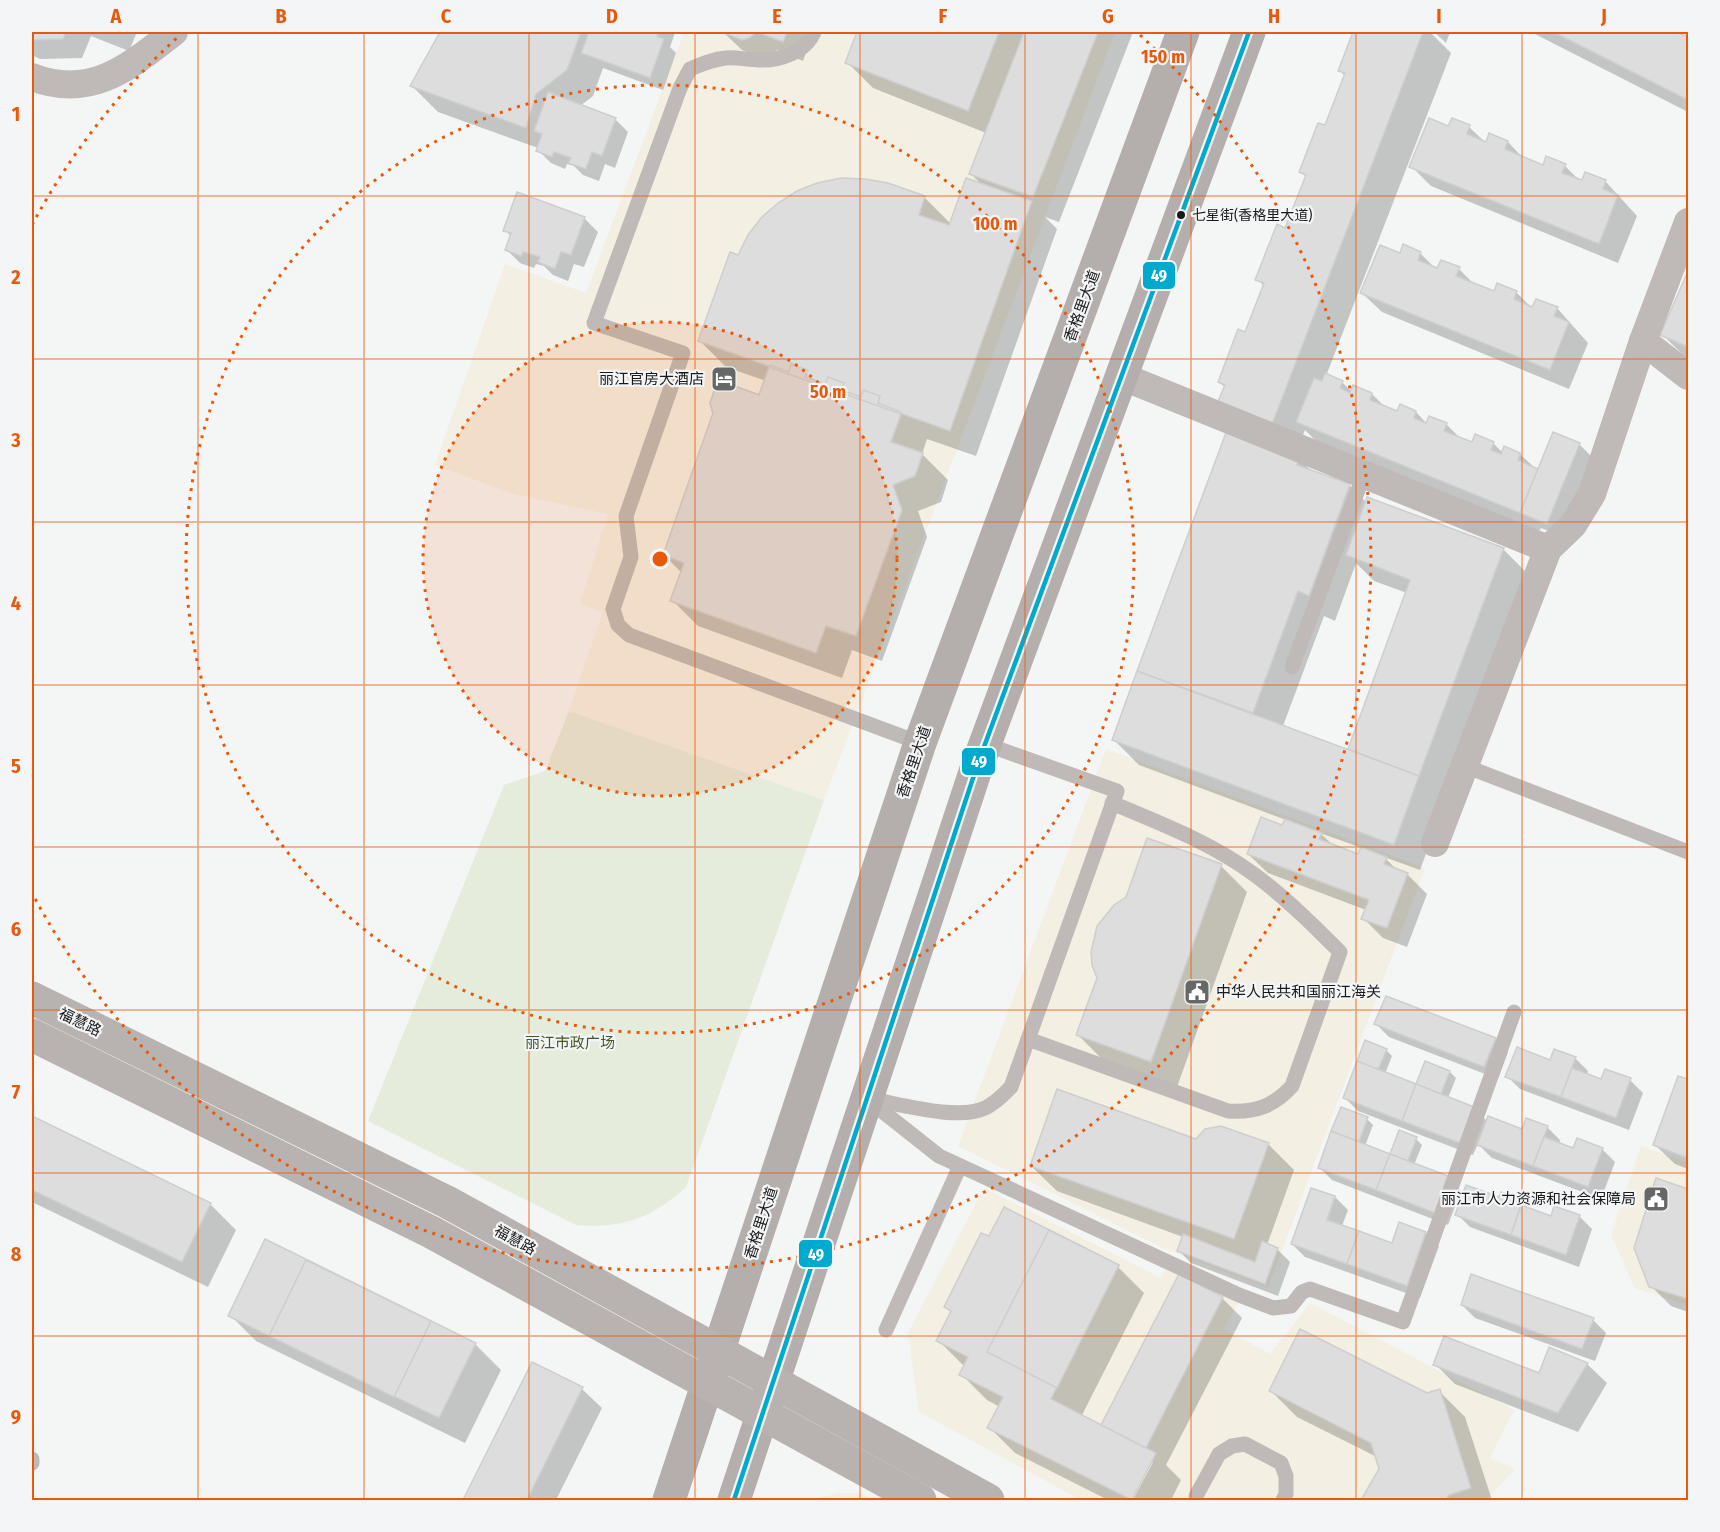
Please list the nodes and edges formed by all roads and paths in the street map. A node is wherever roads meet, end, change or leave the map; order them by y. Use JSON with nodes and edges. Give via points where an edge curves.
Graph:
{"nodes":[{"id":1,"x":174,"y":32,"type":"edge"},
{"id":2,"x":814,"y":32,"type":"edge"},
{"id":3,"x":1183,"y":32,"type":"edge"},
{"id":4,"x":1249,"y":32,"type":"edge"},
{"id":5,"x":32,"y":77,"type":"edge"},
{"id":6,"x":1689,"y":222,"type":"edge"},
{"id":7,"x":1643,"y":341,"type":"junction"},
{"id":8,"x":1121,"y":376,"type":"junction"},
{"id":9,"x":1689,"y":376,"type":"edge"},
{"id":10,"x":1364,"y":474,"type":"junction"},
{"id":11,"x":1548,"y":549,"type":"junction"},
{"id":12,"x":1292,"y":668,"type":"dead end"},
{"id":13,"x":920,"y":743,"type":"junction"},
{"id":14,"x":985,"y":744,"type":"junction"},
{"id":15,"x":1465,"y":766,"type":"junction"},
{"id":16,"x":1113,"y":803,"type":"junction"},
{"id":17,"x":1435,"y":843,"type":"dead end"},
{"id":18,"x":1689,"y":852,"type":"edge"},
{"id":19,"x":32,"y":998,"type":"edge"},
{"id":20,"x":1514,"y":1012,"type":"dead end"},
{"id":21,"x":32,"y":1035,"type":"edge"},
{"id":22,"x":1028,"y":1039,"type":"junction"},
{"id":23,"x":867,"y":1099,"type":"junction"},
{"id":24,"x":960,"y":1166,"type":"junction"},
{"id":25,"x":886,"y":1330,"type":"dead end"},
{"id":26,"x":718,"y":1352,"type":"junction"},
{"id":27,"x":773,"y":1382,"type":"junction"},
{"id":28,"x":707,"y":1383,"type":"junction"},
{"id":29,"x":762,"y":1414,"type":"junction"},
{"id":30,"x":32,"y":1459,"type":"edge"},
{"id":31,"x":32,"y":1463,"type":"edge"},
{"id":32,"x":669,"y":1500,"type":"edge"},
{"id":33,"x":734,"y":1500,"type":"edge"},
{"id":34,"x":920,"y":1500,"type":"edge"},
{"id":35,"x":988,"y":1500,"type":"edge"},
{"id":36,"x":1197,"y":1500,"type":"edge"},
{"id":37,"x":1283,"y":1500,"type":"edge"}],
"edges":[{"from":1,"to":5,"type":"street","via":[[134,63],[102,79],[51,85]]},
{"from":2,"to":13,"type":"lane","via":[[810,41],[791,54],[757,61],[713,60],[690,69],[594,323],[683,353],[626,516],[631,557],[613,609],[618,625],[629,634]]},
{"from":3,"to":13,"type":"main road","name":"香格里大道"},
{"from":4,"to":8,"type":"main road"},
{"from":6,"to":7,"type":"street"},
{"from":7,"to":9,"type":"street"},
{"from":7,"to":11,"type":"street","via":[[1592,494],[1573,525]]},
{"from":8,"to":10,"type":"street"},
{"from":8,"to":14,"type":"main road"},
{"from":10,"to":11,"type":"street"},
{"from":10,"to":12,"type":"lane"},
{"from":11,"to":15,"type":"street"},
{"from":13,"to":26,"type":"main road","name":"香格里大道"},
{"from":14,"to":16,"type":"lane","via":[[1117,791]]},
{"from":14,"to":23,"type":"main road"},
{"from":15,"to":17,"type":"street"},
{"from":15,"to":18,"type":"lane"},
{"from":16,"to":22,"type":"lane"},
{"from":16,"to":22,"type":"lane","via":[[1184,833],[1255,875],[1340,952],[1292,1086],[1258,1110],[1228,1111]]},
{"from":19,"to":26,"type":"main road","name":"福慧路","via":[[447,1202]]},
{"from":20,"to":24,"type":"lane","via":[[1403,1322],[1310,1289],[1302,1292],[1291,1306],[1273,1308]]},
{"from":21,"to":28,"type":"main road","via":[[431,1232]]},
{"from":22,"to":23,"type":"lane","via":[[1011,1087],[984,1108],[952,1113]]},
{"from":23,"to":24,"type":"lane","via":[[939,1156]]},
{"from":23,"to":27,"type":"main road"},
{"from":24,"to":25,"type":"lane"},
{"from":26,"to":27,"type":"main road","name":"福慧路"},
{"from":26,"to":28,"type":"main road","name":"香格里大道"},
{"from":27,"to":29,"type":"main road"},
{"from":27,"to":35,"type":"main road","name":"福慧路"},
{"from":28,"to":29,"type":"main road"},
{"from":28,"to":32,"type":"main road","name":"香格里大道"},
{"from":29,"to":33,"type":"main road"},
{"from":29,"to":34,"type":"main road"},
{"from":30,"to":31,"type":"lane"},
{"from":36,"to":37,"type":"lane","via":[[1219,1454],[1245,1444],[1281,1463],[1286,1476]]}]}
